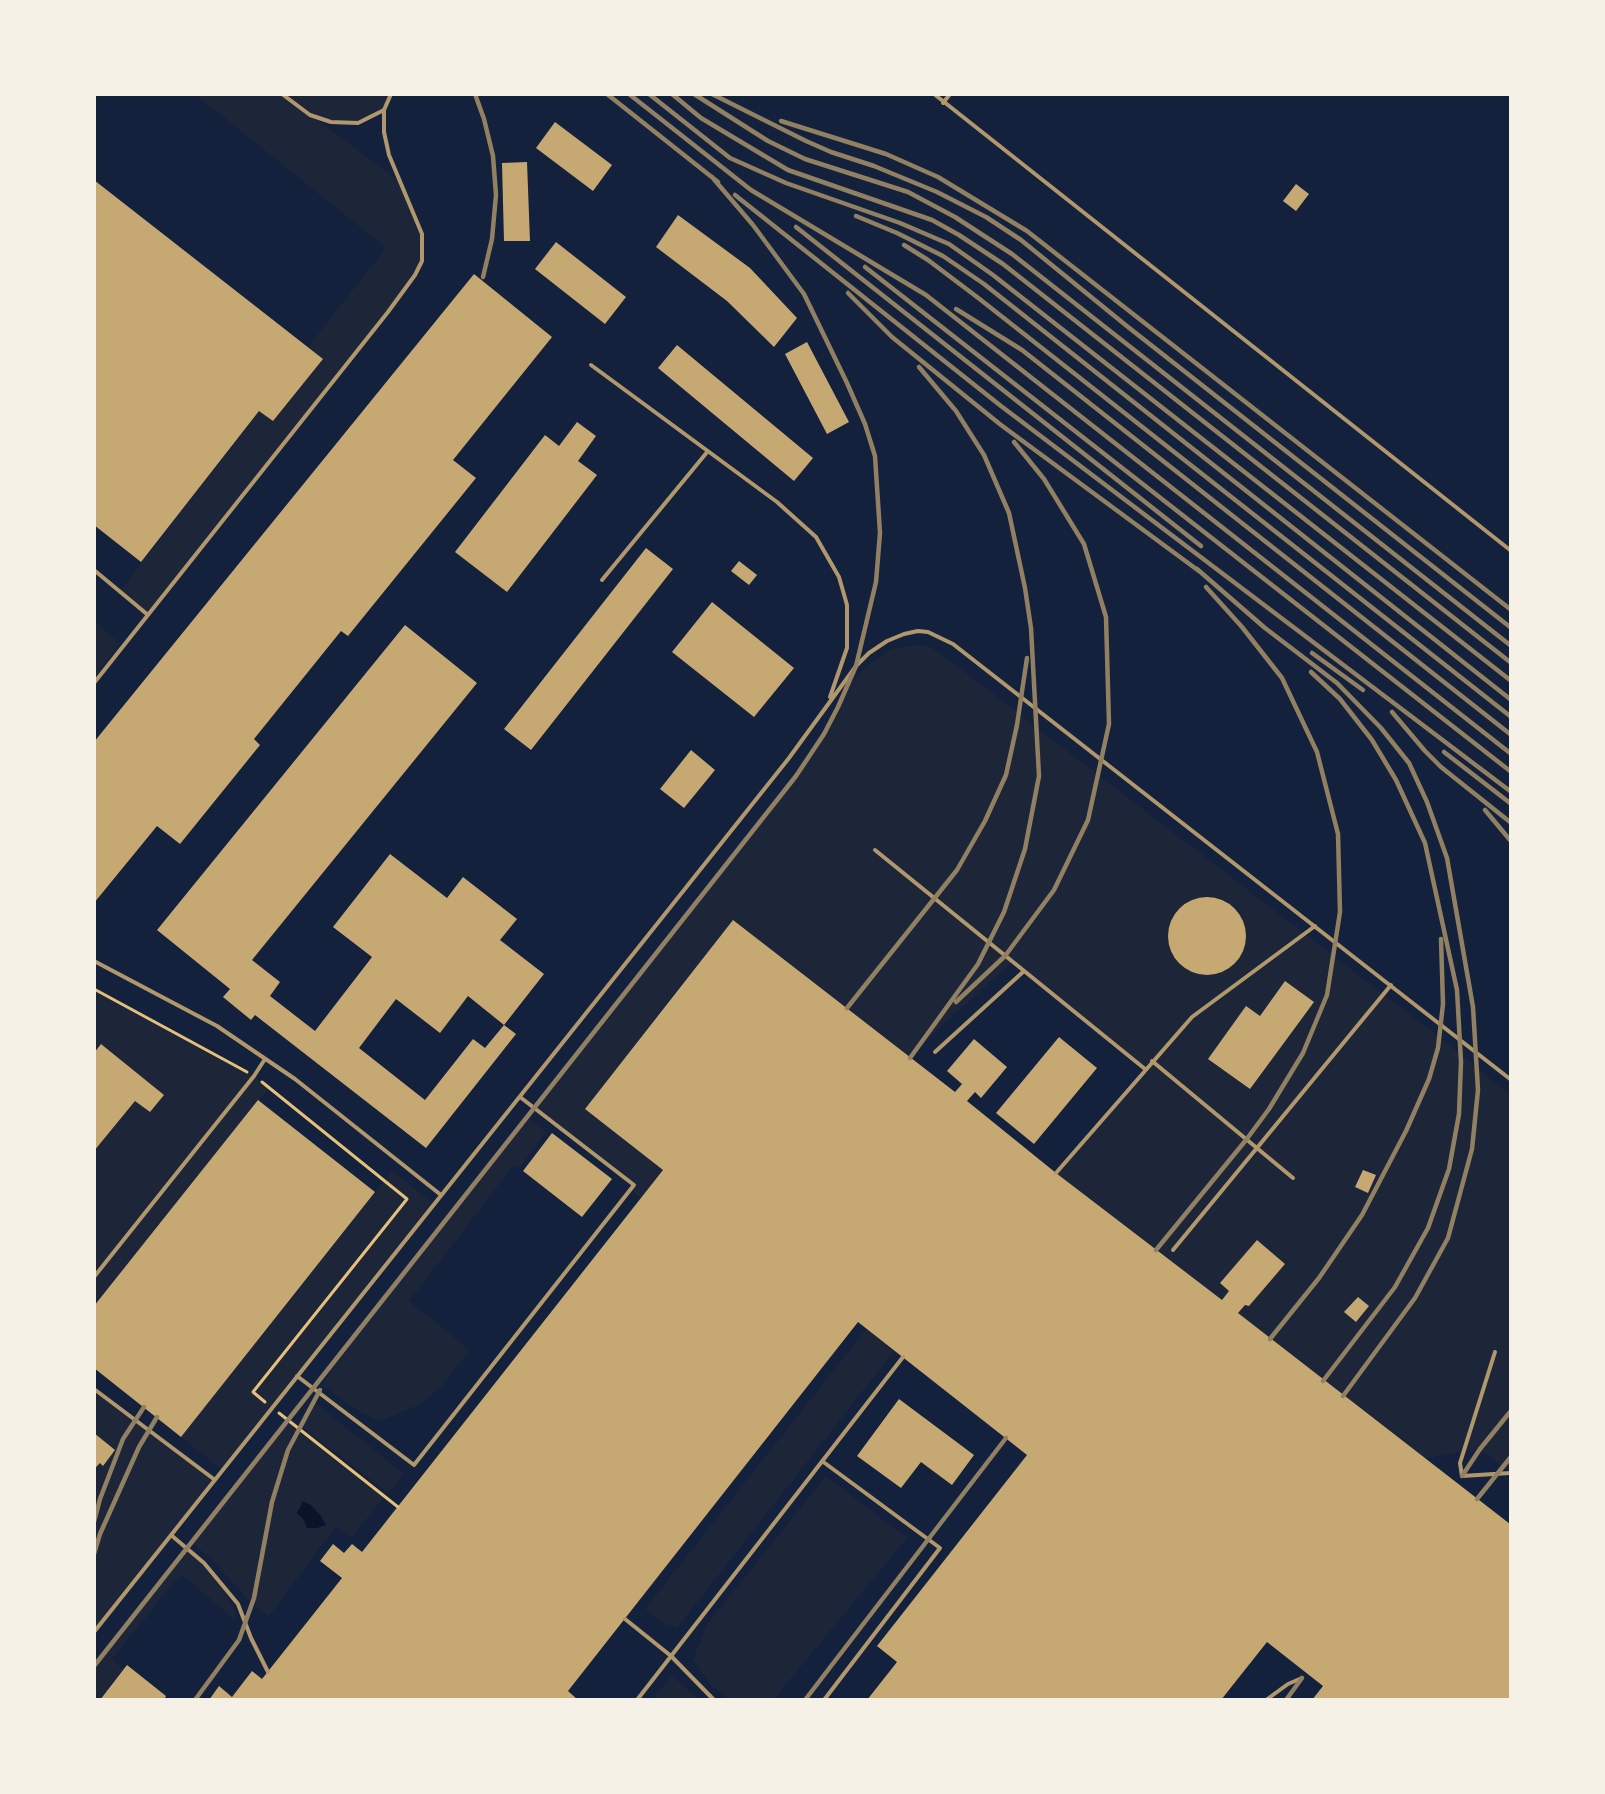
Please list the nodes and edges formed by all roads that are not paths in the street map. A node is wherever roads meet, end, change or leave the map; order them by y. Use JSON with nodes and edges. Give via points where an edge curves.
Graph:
{"nodes":[{"id":1,"x":282,"y":94,"type":"edge"},
{"id":2,"x":391,"y":94,"type":"edge"},
{"id":3,"x":934,"y":94,"type":"edge"},
{"id":4,"x":950,"y":94,"type":"edge"},
{"id":5,"x":943,"y":103,"type":"junction"},
{"id":6,"x":384,"y":111,"type":"junction"},
{"id":7,"x":591,"y":365,"type":"dead end"},
{"id":8,"x":708,"y":451,"type":"junction"},
{"id":9,"x":1510,"y":550,"type":"edge"},
{"id":10,"x":94,"y":570,"type":"edge"},
{"id":11,"x":602,"y":580,"type":"dead end"},
{"id":12,"x":148,"y":615,"type":"junction"},
{"id":13,"x":94,"y":683,"type":"edge"},
{"id":14,"x":829,"y":700,"type":"junction"},
{"id":15,"x":874,"y":850,"type":"dead end"},
{"id":16,"x":1315,"y":926,"type":"junction"},
{"id":17,"x":94,"y":961,"type":"edge"},
{"id":18,"x":1024,"y":971,"type":"junction"},
{"id":19,"x":1391,"y":986,"type":"junction"},
{"id":20,"x":935,"y":1052,"type":"dead end"},
{"id":21,"x":266,"y":1059,"type":"junction"},
{"id":22,"x":1152,"y":1061,"type":"junction"},
{"id":23,"x":1145,"y":1069,"type":"junction"},
{"id":24,"x":1510,"y":1078,"type":"edge"},
{"id":25,"x":520,"y":1097,"type":"junction"},
{"id":26,"x":1257,"y":1148,"type":"junction"},
{"id":27,"x":1056,"y":1173,"type":"dead end"},
{"id":28,"x":1293,"y":1178,"type":"dead end"},
{"id":29,"x":441,"y":1195,"type":"junction"},
{"id":30,"x":1173,"y":1250,"type":"dead end"},
{"id":31,"x":94,"y":1277,"type":"edge"},
{"id":32,"x":1495,"y":1352,"type":"dead end"},
{"id":33,"x":903,"y":1357,"type":"dead end"},
{"id":34,"x":297,"y":1376,"type":"junction"},
{"id":35,"x":94,"y":1389,"type":"edge"},
{"id":36,"x":822,"y":1461,"type":"junction"},
{"id":37,"x":1510,"y":1473,"type":"edge"},
{"id":38,"x":215,"y":1480,"type":"junction"},
{"id":39,"x":171,"y":1536,"type":"junction"},
{"id":40,"x":625,"y":1619,"type":"dead end"},
{"id":41,"x":94,"y":1632,"type":"edge"},
{"id":42,"x":671,"y":1656,"type":"junction"},
{"id":43,"x":268,"y":1672,"type":"dead end"},
{"id":44,"x":1302,"y":1678,"type":"dead end"},
{"id":45,"x":637,"y":1700,"type":"edge"},
{"id":46,"x":714,"y":1700,"type":"edge"},
{"id":47,"x":824,"y":1700,"type":"edge"},
{"id":48,"x":1266,"y":1700,"type":"edge"}],
"edges":[{"from":1,"to":6,"type":"lane","via":[[310,115],[331,122],[358,123]]},
{"from":2,"to":6,"type":"lane"},
{"from":3,"to":5,"type":"lane"},
{"from":4,"to":5,"type":"lane"},
{"from":5,"to":9,"type":"lane"},
{"from":6,"to":12,"type":"lane","via":[[389,155],[422,234],[422,261],[388,312]]},
{"from":7,"to":8,"type":"lane"},
{"from":8,"to":11,"type":"lane"},
{"from":8,"to":14,"type":"lane","via":[[777,502],[816,537],[839,577],[847,605],[847,648]]},
{"from":10,"to":12,"type":"lane"},
{"from":12,"to":13,"type":"lane"},
{"from":14,"to":16,"type":"lane","via":[[856,666],[887,641],[918,631],[937,635]]},
{"from":14,"to":25,"type":"lane","via":[[789,758]]},
{"from":15,"to":18,"type":"lane"},
{"from":16,"to":19,"type":"lane"},
{"from":16,"to":22,"type":"lane","via":[[1192,1017]]},
{"from":17,"to":21,"type":"lane","via":[[217,1026]]},
{"from":18,"to":20,"type":"lane"},
{"from":18,"to":23,"type":"lane"},
{"from":19,"to":24,"type":"lane"},
{"from":19,"to":26,"type":"lane"},
{"from":21,"to":29,"type":"lane"},
{"from":21,"to":31,"type":"lane"},
{"from":22,"to":23,"type":"lane"},
{"from":22,"to":26,"type":"lane"},
{"from":23,"to":27,"type":"lane"},
{"from":25,"to":29,"type":"lane"},
{"from":25,"to":34,"type":"lane","via":[[634,1185],[414,1466]]},
{"from":26,"to":28,"type":"lane"},
{"from":26,"to":30,"type":"lane"},
{"from":29,"to":34,"type":"lane"},
{"from":32,"to":37,"type":"lane","via":[[1460,1463],[1462,1476]]},
{"from":33,"to":36,"type":"lane"},
{"from":34,"to":38,"type":"lane"},
{"from":35,"to":38,"type":"lane"},
{"from":36,"to":42,"type":"lane"},
{"from":36,"to":47,"type":"lane","via":[[940,1548]]},
{"from":38,"to":39,"type":"lane"},
{"from":39,"to":41,"type":"lane"},
{"from":39,"to":43,"type":"lane","via":[[204,1563],[238,1604]]},
{"from":40,"to":42,"type":"lane"},
{"from":42,"to":45,"type":"lane"},
{"from":42,"to":46,"type":"lane"},
{"from":44,"to":48,"type":"lane"}]}
